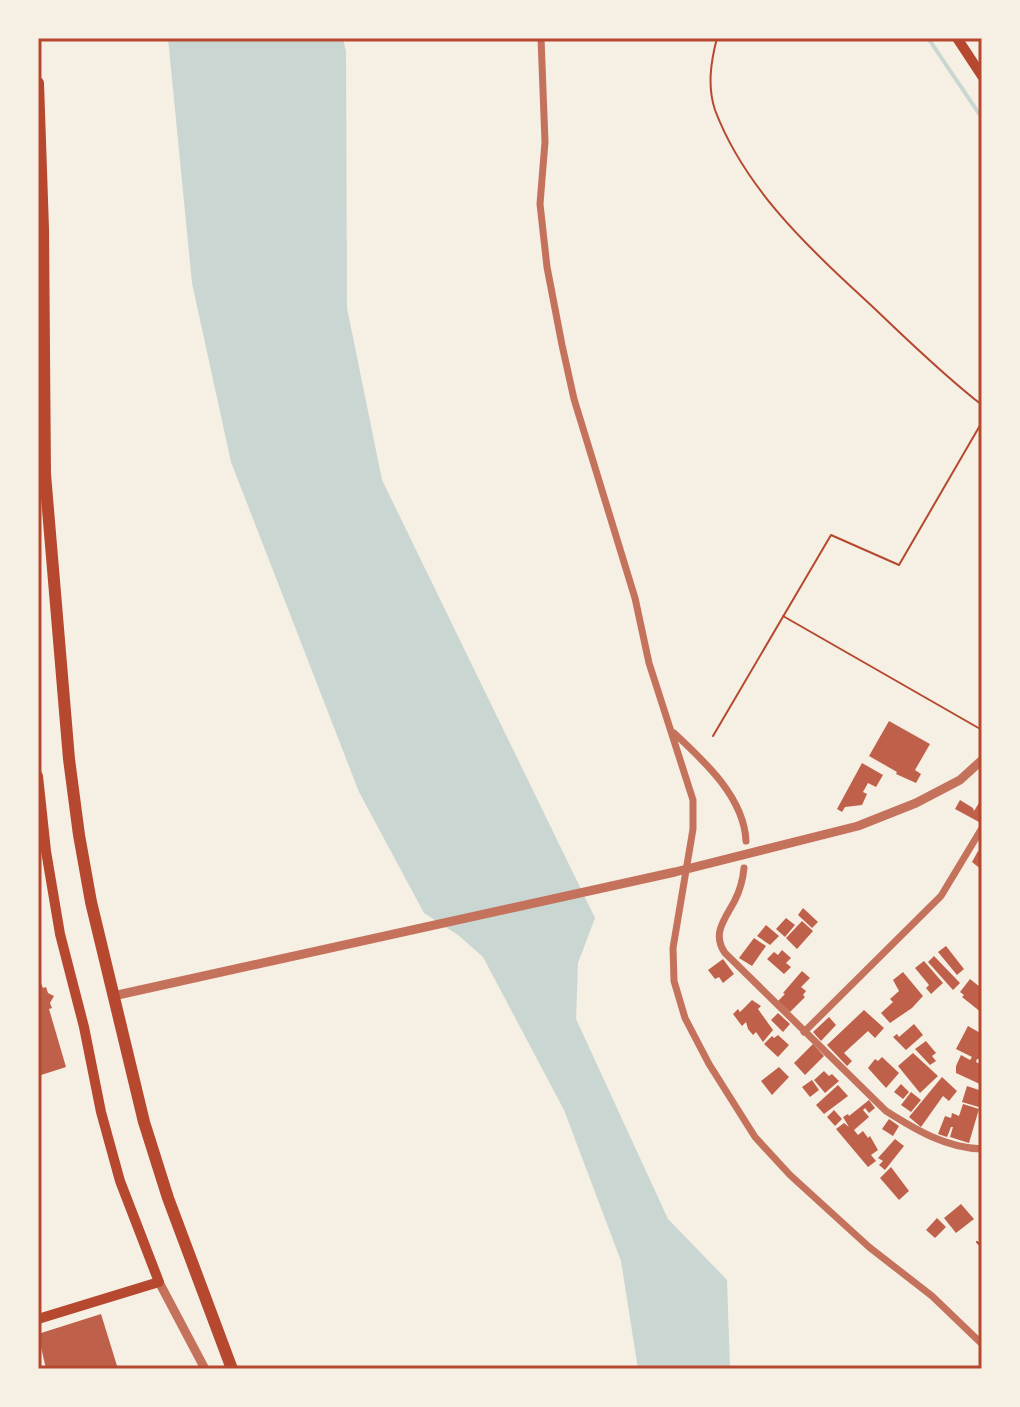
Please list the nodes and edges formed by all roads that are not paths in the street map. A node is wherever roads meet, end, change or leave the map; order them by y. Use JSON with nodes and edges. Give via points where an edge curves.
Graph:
{"nodes":[{"id":1,"x":541,"y":38,"type":"edge"},
{"id":2,"x":957,"y":38,"type":"edge"},
{"id":3,"x":982,"y":76,"type":"edge"},
{"id":4,"x":38,"y":83,"type":"edge"},
{"id":5,"x":43,"y":508,"type":"edge"},
{"id":6,"x":673,"y":732,"type":"junction"},
{"id":7,"x":982,"y":760,"type":"edge"},
{"id":8,"x":38,"y":776,"type":"edge"},
{"id":9,"x":982,"y":828,"type":"edge"},
{"id":10,"x":746,"y":841,"type":"dead end"},
{"id":11,"x":744,"y":868,"type":"dead end"},
{"id":12,"x":687,"y":869,"type":"junction"},
{"id":13,"x":113,"y":996,"type":"junction"},
{"id":14,"x":804,"y":1032,"type":"junction"},
{"id":15,"x":982,"y":1149,"type":"edge"},
{"id":16,"x":159,"y":1282,"type":"junction"},
{"id":17,"x":38,"y":1319,"type":"edge"},
{"id":18,"x":982,"y":1344,"type":"edge"},
{"id":19,"x":205,"y":1369,"type":"edge"},
{"id":20,"x":232,"y":1369,"type":"edge"}],
"edges":[{"from":1,"to":6,"type":"street","via":[[545,142],[540,204],[547,267],[574,399]]},
{"from":2,"to":3,"type":"main road"},
{"from":4,"to":5,"type":"highway"},
{"from":5,"to":13,"type":"highway","via":[[79,835]]},
{"from":6,"to":10,"type":"street","via":[[737,805]]},
{"from":6,"to":12,"type":"street","via":[[693,800]]},
{"from":7,"to":12,"type":"street","via":[[960,780],[858,826]]},
{"from":8,"to":16,"type":"main road","via":[[60,934],[101,1112],[120,1181]]},
{"from":9,"to":14,"type":"street","via":[[941,896]]},
{"from":11,"to":14,"type":"street","via":[[741,888],[719,929],[719,946]]},
{"from":12,"to":13,"type":"street"},
{"from":12,"to":18,"type":"street","via":[[675,937],[674,981],[706,1060],[755,1137],[790,1175]]},
{"from":13,"to":20,"type":"highway","via":[[168,1198]]},
{"from":14,"to":15,"type":"street","via":[[886,1111],[948,1144]]},
{"from":16,"to":17,"type":"main road"},
{"from":16,"to":19,"type":"street"}]}
